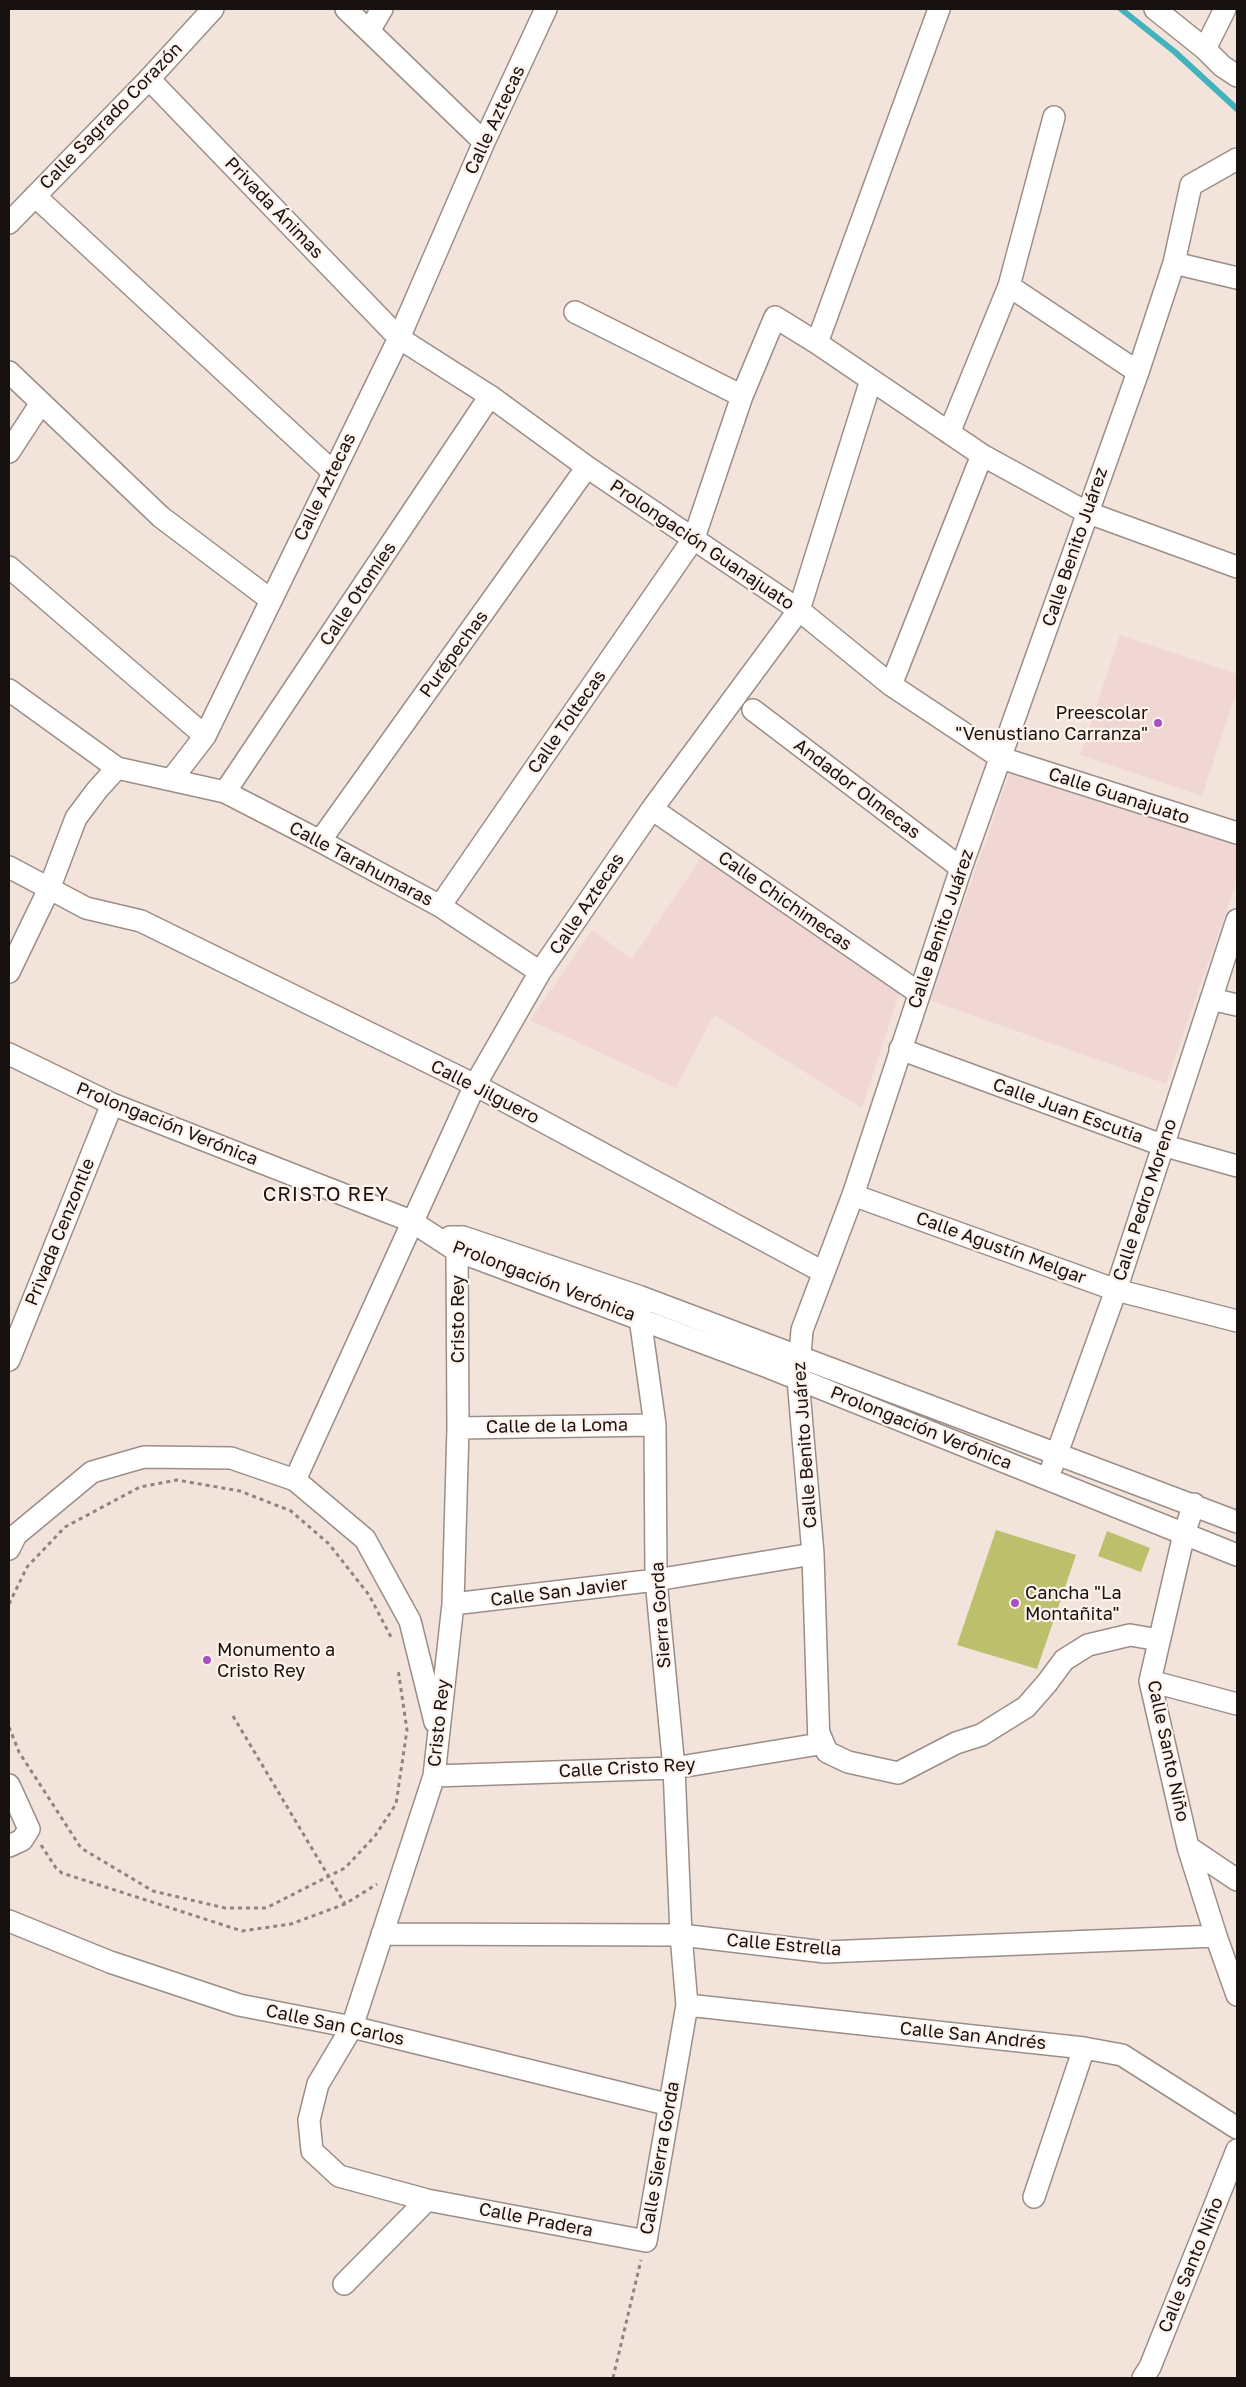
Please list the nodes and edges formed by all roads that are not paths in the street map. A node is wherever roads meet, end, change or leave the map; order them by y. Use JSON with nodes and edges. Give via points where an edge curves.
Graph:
{"nodes":[{"id":1,"x":213,"y":9,"type":"edge"},
{"id":2,"x":346,"y":9,"type":"edge"},
{"id":3,"x":382,"y":9,"type":"edge"},
{"id":4,"x":546,"y":9,"type":"edge"},
{"id":5,"x":939,"y":9,"type":"edge"},
{"id":6,"x":1155,"y":9,"type":"edge"},
{"id":7,"x":1224,"y":9,"type":"edge"},
{"id":8,"x":369,"y":31,"type":"junction"},
{"id":9,"x":1206,"y":49,"type":"junction"},
{"id":10,"x":1230,"y":71,"type":"edge"},
{"id":11,"x":149,"y":79,"type":"junction"},
{"id":12,"x":1054,"y":117,"type":"dead end"},
{"id":13,"x":484,"y":142,"type":"junction"},
{"id":14,"x":1237,"y":158,"type":"edge"},
{"id":15,"x":35,"y":196,"type":"junction"},
{"id":16,"x":9,"y":223,"type":"edge"},
{"id":17,"x":1174,"y":263,"type":"junction"},
{"id":18,"x":1237,"y":278,"type":"edge"},
{"id":19,"x":1009,"y":286,"type":"junction"},
{"id":20,"x":576,"y":312,"type":"dead end"},
{"id":21,"x":399,"y":338,"type":"junction"},
{"id":22,"x":817,"y":343,"type":"junction"},
{"id":23,"x":9,"y":372,"type":"edge"},
{"id":24,"x":1138,"y":372,"type":"junction"},
{"id":25,"x":871,"y":380,"type":"junction"},
{"id":26,"x":490,"y":396,"type":"junction"},
{"id":27,"x":742,"y":396,"type":"junction"},
{"id":28,"x":41,"y":403,"type":"junction"},
{"id":29,"x":949,"y":433,"type":"junction"},
{"id":30,"x":9,"y":452,"type":"edge"},
{"id":31,"x":982,"y":454,"type":"junction"},
{"id":32,"x":588,"y":467,"type":"junction"},
{"id":33,"x":332,"y":471,"type":"junction"},
{"id":34,"x":1086,"y":512,"type":"junction"},
{"id":35,"x":694,"y":538,"type":"junction"},
{"id":36,"x":9,"y":567,"type":"edge"},
{"id":37,"x":1237,"y":567,"type":"edge"},
{"id":38,"x":270,"y":600,"type":"junction"},
{"id":39,"x":799,"y":610,"type":"junction"},
{"id":40,"x":891,"y":684,"type":"junction"},
{"id":41,"x":9,"y":690,"type":"edge"},
{"id":42,"x":753,"y":710,"type":"dead end"},
{"id":43,"x":205,"y":736,"type":"junction"},
{"id":44,"x":1001,"y":758,"type":"junction"},
{"id":45,"x":117,"y":768,"type":"junction"},
{"id":46,"x":171,"y":780,"type":"junction"},
{"id":47,"x":225,"y":792,"type":"junction"},
{"id":48,"x":652,"y":809,"type":"junction"},
{"id":49,"x":1237,"y":834,"type":"edge"},
{"id":50,"x":320,"y":841,"type":"junction"},
{"id":51,"x":9,"y":867,"type":"edge"},
{"id":52,"x":961,"y":868,"type":"junction"},
{"id":53,"x":49,"y":888,"type":"junction"},
{"id":54,"x":440,"y":906,"type":"junction"},
{"id":55,"x":1237,"y":920,"type":"edge"},
{"id":56,"x":9,"y":972,"type":"edge"},
{"id":57,"x":540,"y":972,"type":"junction"},
{"id":58,"x":919,"y":993,"type":"junction"},
{"id":59,"x":1210,"y":999,"type":"junction"},
{"id":60,"x":1237,"y":1005,"type":"edge"},
{"id":61,"x":900,"y":1049,"type":"junction"},
{"id":62,"x":9,"y":1054,"type":"edge"},
{"id":63,"x":474,"y":1086,"type":"junction"},
{"id":64,"x":112,"y":1104,"type":"junction"},
{"id":65,"x":1162,"y":1145,"type":"junction"},
{"id":66,"x":1237,"y":1166,"type":"edge"},
{"id":67,"x":853,"y":1195,"type":"junction"},
{"id":68,"x":412,"y":1221,"type":"junction"},
{"id":69,"x":460,"y":1244,"type":"junction"},
{"id":70,"x":823,"y":1272,"type":"junction"},
{"id":71,"x":1116,"y":1290,"type":"junction"},
{"id":72,"x":641,"y":1297,"type":"junction"},
{"id":73,"x":640,"y":1318,"type":"junction"},
{"id":74,"x":1237,"y":1322,"type":"edge"},
{"id":75,"x":798,"y":1357,"type":"junction"},
{"id":76,"x":9,"y":1360,"type":"edge"},
{"id":77,"x":798,"y":1379,"type":"junction"},
{"id":78,"x":655,"y":1424,"type":"junction"},
{"id":79,"x":458,"y":1428,"type":"junction"},
{"id":80,"x":1056,"y":1454,"type":"junction"},
{"id":81,"x":1048,"y":1478,"type":"junction"},
{"id":82,"x":295,"y":1480,"type":"junction"},
{"id":83,"x":1194,"y":1504,"type":"junction"},
{"id":84,"x":1237,"y":1522,"type":"edge"},
{"id":85,"x":1184,"y":1534,"type":"junction"},
{"id":86,"x":9,"y":1548,"type":"edge"},
{"id":87,"x":813,"y":1554,"type":"junction"},
{"id":88,"x":1237,"y":1555,"type":"edge"},
{"id":89,"x":656,"y":1580,"type":"junction"},
{"id":90,"x":453,"y":1604,"type":"junction"},
{"id":91,"x":1160,"y":1640,"type":"junction"},
{"id":92,"x":1150,"y":1681,"type":"junction"},
{"id":93,"x":1237,"y":1704,"type":"edge"},
{"id":94,"x":438,"y":1733,"type":"junction"},
{"id":95,"x":819,"y":1738,"type":"junction"},
{"id":96,"x":674,"y":1768,"type":"junction"},
{"id":97,"x":434,"y":1776,"type":"junction"},
{"id":98,"x":9,"y":1785,"type":"edge"},
{"id":99,"x":9,"y":1846,"type":"edge"},
{"id":100,"x":1188,"y":1847,"type":"junction"},
{"id":101,"x":1237,"y":1880,"type":"edge"},
{"id":102,"x":9,"y":1921,"type":"edge"},
{"id":103,"x":382,"y":1934,"type":"junction"},
{"id":104,"x":681,"y":1934,"type":"junction"},
{"id":105,"x":1216,"y":1936,"type":"junction"},
{"id":106,"x":1237,"y":1995,"type":"edge"},
{"id":107,"x":687,"y":2005,"type":"junction"},
{"id":108,"x":352,"y":2027,"type":"junction"},
{"id":109,"x":1084,"y":2048,"type":"junction"},
{"id":110,"x":670,"y":2105,"type":"junction"},
{"id":111,"x":1237,"y":2128,"type":"edge"},
{"id":112,"x":1237,"y":2150,"type":"edge"},
{"id":113,"x":339,"y":2176,"type":"joint"},
{"id":114,"x":1034,"y":2197,"type":"dead end"},
{"id":115,"x":427,"y":2200,"type":"junction"},
{"id":116,"x":646,"y":2241,"type":"joint"},
{"id":117,"x":344,"y":2284,"type":"dead end"},
{"id":118,"x":1143,"y":2378,"type":"edge"}],
"edges":[{"from":1,"to":11,"type":"street","name":"Calle Sagrado Corazón"},
{"from":2,"to":8,"type":"street"},
{"from":3,"to":8,"type":"street"},
{"from":4,"to":13,"type":"street","name":"Calle Aztecas"},
{"from":5,"to":22,"type":"street"},
{"from":6,"to":9,"type":"street"},
{"from":7,"to":9,"type":"street"},
{"from":8,"to":13,"type":"street"},
{"from":9,"to":10,"type":"street"},
{"from":11,"to":15,"type":"street","name":"Calle Sagrado Corazón"},
{"from":11,"to":21,"type":"street","name":"Privada Ánimas"},
{"from":12,"to":19,"type":"street"},
{"from":13,"to":21,"type":"street","name":"Calle Aztecas"},
{"from":14,"to":17,"type":"street","name":"Calle Benito Juárez","via":[[1191,185]]},
{"from":15,"to":16,"type":"street","name":"Calle Sagrado Corazón"},
{"from":15,"to":33,"type":"street"},
{"from":17,"to":18,"type":"street"},
{"from":17,"to":24,"type":"street","name":"Calle Benito Juárez"},
{"from":19,"to":24,"type":"street"},
{"from":19,"to":29,"type":"street"},
{"from":20,"to":27,"type":"street"},
{"from":21,"to":26,"type":"street","name":"Prolongación Guanajuato"},
{"from":21,"to":33,"type":"street","name":"Calle Aztecas"},
{"from":22,"to":25,"type":"street"},
{"from":22,"to":27,"type":"street","name":"Calle Toltecas","via":[[775,318]]},
{"from":23,"to":28,"type":"street"},
{"from":24,"to":34,"type":"street","name":"Calle Benito Juárez"},
{"from":25,"to":29,"type":"street"},
{"from":25,"to":39,"type":"street","name":"Calle Aztecas"},
{"from":26,"to":32,"type":"street","name":"Prolongación Guanajuato"},
{"from":26,"to":47,"type":"street","name":"Calle Otomíes"},
{"from":27,"to":35,"type":"street","name":"Calle Toltecas"},
{"from":28,"to":30,"type":"street"},
{"from":28,"to":38,"type":"street","via":[[161,518]]},
{"from":29,"to":31,"type":"street"},
{"from":31,"to":34,"type":"street"},
{"from":31,"to":40,"type":"street"},
{"from":32,"to":35,"type":"street","name":"Prolongación Guanajuato"},
{"from":32,"to":50,"type":"street","name":"Purépechas"},
{"from":33,"to":38,"type":"street","name":"Calle Aztecas"},
{"from":34,"to":37,"type":"street"},
{"from":34,"to":44,"type":"street","name":"Calle Benito Juárez"},
{"from":35,"to":39,"type":"street","name":"Prolongación Guanajuato"},
{"from":35,"to":54,"type":"street","name":"Calle Toltecas"},
{"from":36,"to":43,"type":"street"},
{"from":38,"to":43,"type":"street","name":"Calle Aztecas"},
{"from":39,"to":40,"type":"street","name":"Prolongación Guanajuato"},
{"from":39,"to":48,"type":"street","name":"Calle Aztecas"},
{"from":40,"to":44,"type":"street","name":"Prolongación Guanajuato"},
{"from":41,"to":45,"type":"street"},
{"from":42,"to":52,"type":"street","name":"Andador Olmecas"},
{"from":43,"to":46,"type":"street","name":"Calle Aztecas"},
{"from":44,"to":49,"type":"street","name":"Calle Guanajuato"},
{"from":44,"to":52,"type":"street","name":"Calle Benito Juárez"},
{"from":45,"to":46,"type":"street"},
{"from":45,"to":53,"type":"street","via":[[76,818]]},
{"from":46,"to":47,"type":"street","name":"Calle Tarahumaras"},
{"from":47,"to":50,"type":"street","name":"Calle Tarahumaras"},
{"from":48,"to":57,"type":"street","name":"Calle Aztecas"},
{"from":48,"to":58,"type":"street","name":"Calle Chichimecas"},
{"from":50,"to":54,"type":"street","name":"Calle Tarahumaras"},
{"from":51,"to":53,"type":"street"},
{"from":52,"to":58,"type":"street","name":"Calle Benito Juárez"},
{"from":53,"to":56,"type":"street"},
{"from":53,"to":63,"type":"street","name":"Calle Jilguero","via":[[86,908],[141,921]]},
{"from":54,"to":57,"type":"street","name":"Calle Tarahumaras"},
{"from":55,"to":59,"type":"street","name":"Calle Pedro Moreno"},
{"from":57,"to":63,"type":"street","name":"Calle Aztecas"},
{"from":58,"to":61,"type":"street","name":"Calle Benito Juárez"},
{"from":59,"to":60,"type":"street"},
{"from":59,"to":65,"type":"street","name":"Calle Pedro Moreno"},
{"from":61,"to":65,"type":"street","name":"Calle Juan Escutia"},
{"from":61,"to":67,"type":"street","name":"Calle Benito Juárez"},
{"from":62,"to":64,"type":"street","name":"Prolongación Verónica"},
{"from":63,"to":68,"type":"street","name":"Calle Aztecas"},
{"from":63,"to":70,"type":"street","name":"Calle Jilguero"},
{"from":64,"to":68,"type":"street","name":"Prolongación Verónica"},
{"from":64,"to":76,"type":"street","name":"Privada Cenzontle"},
{"from":65,"to":66,"type":"street","name":"Calle Juan Escutia"},
{"from":65,"to":71,"type":"street","name":"Calle Pedro Moreno"},
{"from":67,"to":70,"type":"street","name":"Calle Benito Juárez"},
{"from":67,"to":71,"type":"street","name":"Calle Agustín Melgar"},
{"from":68,"to":69,"type":"street","name":"Prolongación Verónica","via":[[437,1237]]},
{"from":68,"to":82,"type":"street","name":"Calle Aztecas"},
{"from":69,"to":72,"type":"street","name":"Prolongación Verónica"},
{"from":69,"to":73,"type":"street","name":"Prolongación Verónica"},
{"from":69,"to":79,"type":"street","name":"Cristo Rey"},
{"from":70,"to":75,"type":"street","name":"Calle Benito Juárez","via":[[802,1330]]},
{"from":71,"to":74,"type":"street","name":"Calle Agustín Melgar"},
{"from":71,"to":80,"type":"street","name":"Calle Pedro Moreno"},
{"from":72,"to":73,"type":"street","name":"Sierra Gorda"},
{"from":72,"to":75,"type":"street","name":"Prolongación Verónica"},
{"from":73,"to":77,"type":"street","name":"Prolongación Verónica"},
{"from":73,"to":78,"type":"street","name":"Sierra Gorda"},
{"from":75,"to":77,"type":"street","name":"Calle Benito Juárez"},
{"from":75,"to":80,"type":"street","name":"Prolongación Verónica"},
{"from":77,"to":81,"type":"street","name":"Prolongación Verónica"},
{"from":77,"to":87,"type":"street","name":"Calle Benito Juárez"},
{"from":78,"to":79,"type":"street","name":"Calle de la Loma"},
{"from":78,"to":89,"type":"street","name":"Sierra Gorda"},
{"from":79,"to":90,"type":"street","name":"Cristo Rey"},
{"from":80,"to":81,"type":"street","name":"Calle Pedro Moreno"},
{"from":80,"to":83,"type":"street","name":"Prolongación Verónica"},
{"from":81,"to":85,"type":"street","name":"Prolongación Verónica"},
{"from":82,"to":86,"type":"street","via":[[231,1458],[144,1457],[92,1472],[16,1535]]},
{"from":82,"to":94,"type":"street","via":[[365,1540],[410,1621]]},
{"from":83,"to":84,"type":"street","name":"Prolongación Verónica"},
{"from":83,"to":85,"type":"street","name":"Calle Santo Niño"},
{"from":85,"to":88,"type":"street","name":"Prolongación Verónica"},
{"from":85,"to":91,"type":"street","name":"Calle Santo Niño"},
{"from":87,"to":89,"type":"street","name":"Calle San Javier"},
{"from":87,"to":95,"type":"street","name":"Calle Benito Juárez"},
{"from":89,"to":90,"type":"street","name":"Calle San Javier"},
{"from":89,"to":96,"type":"street","name":"Sierra Gorda"},
{"from":90,"to":94,"type":"street","name":"Cristo Rey"},
{"from":91,"to":92,"type":"street","name":"Calle Santo Niño"},
{"from":91,"to":95,"type":"street","via":[[1130,1635],[1088,1645],[1064,1660],[1026,1707],[981,1735],[956,1743],[898,1773],[848,1762],[827,1752]]},
{"from":92,"to":93,"type":"street"},
{"from":92,"to":100,"type":"street","name":"Calle Santo Niño"},
{"from":94,"to":97,"type":"street","name":"Cristo Rey"},
{"from":95,"to":96,"type":"street","name":"Calle Cristo Rey"},
{"from":96,"to":97,"type":"street","name":"Calle Cristo Rey"},
{"from":96,"to":104,"type":"street","name":"Sierra Gorda"},
{"from":97,"to":103,"type":"street","name":"Cristo Rey"},
{"from":98,"to":99,"type":"street","via":[[29,1829],[22,1840]]},
{"from":100,"to":101,"type":"street"},
{"from":100,"to":105,"type":"street","name":"Calle Santo Niño"},
{"from":102,"to":108,"type":"street","name":"Calle San Carlos","via":[[110,1962],[239,2005]]},
{"from":103,"to":104,"type":"street","name":"Calle Estrella"},
{"from":103,"to":108,"type":"street","name":"Cristo Rey"},
{"from":104,"to":105,"type":"street","name":"Calle Estrella","via":[[825,1952]]},
{"from":104,"to":107,"type":"street","name":"Calle Sierra Gorda"},
{"from":105,"to":106,"type":"street","name":"Calle Santo Niño"},
{"from":107,"to":109,"type":"street","name":"Calle San Andrés"},
{"from":107,"to":110,"type":"street","name":"Calle Sierra Gorda"},
{"from":108,"to":110,"type":"street","name":"Calle San Carlos"},
{"from":108,"to":113,"type":"street","name":"Cristo Rey","via":[[318,2084],[309,2120],[312,2151]]},
{"from":109,"to":111,"type":"street","name":"Calle San Andrés","via":[[1122,2055]]},
{"from":109,"to":114,"type":"street"},
{"from":110,"to":116,"type":"street","name":"Calle Sierra Gorda"},
{"from":112,"to":118,"type":"street","name":"Calle Santo Niño"},
{"from":113,"to":115,"type":"street","name":"Calle Pradera"},
{"from":115,"to":116,"type":"street","name":"Calle Pradera"},
{"from":115,"to":117,"type":"street"}]}
